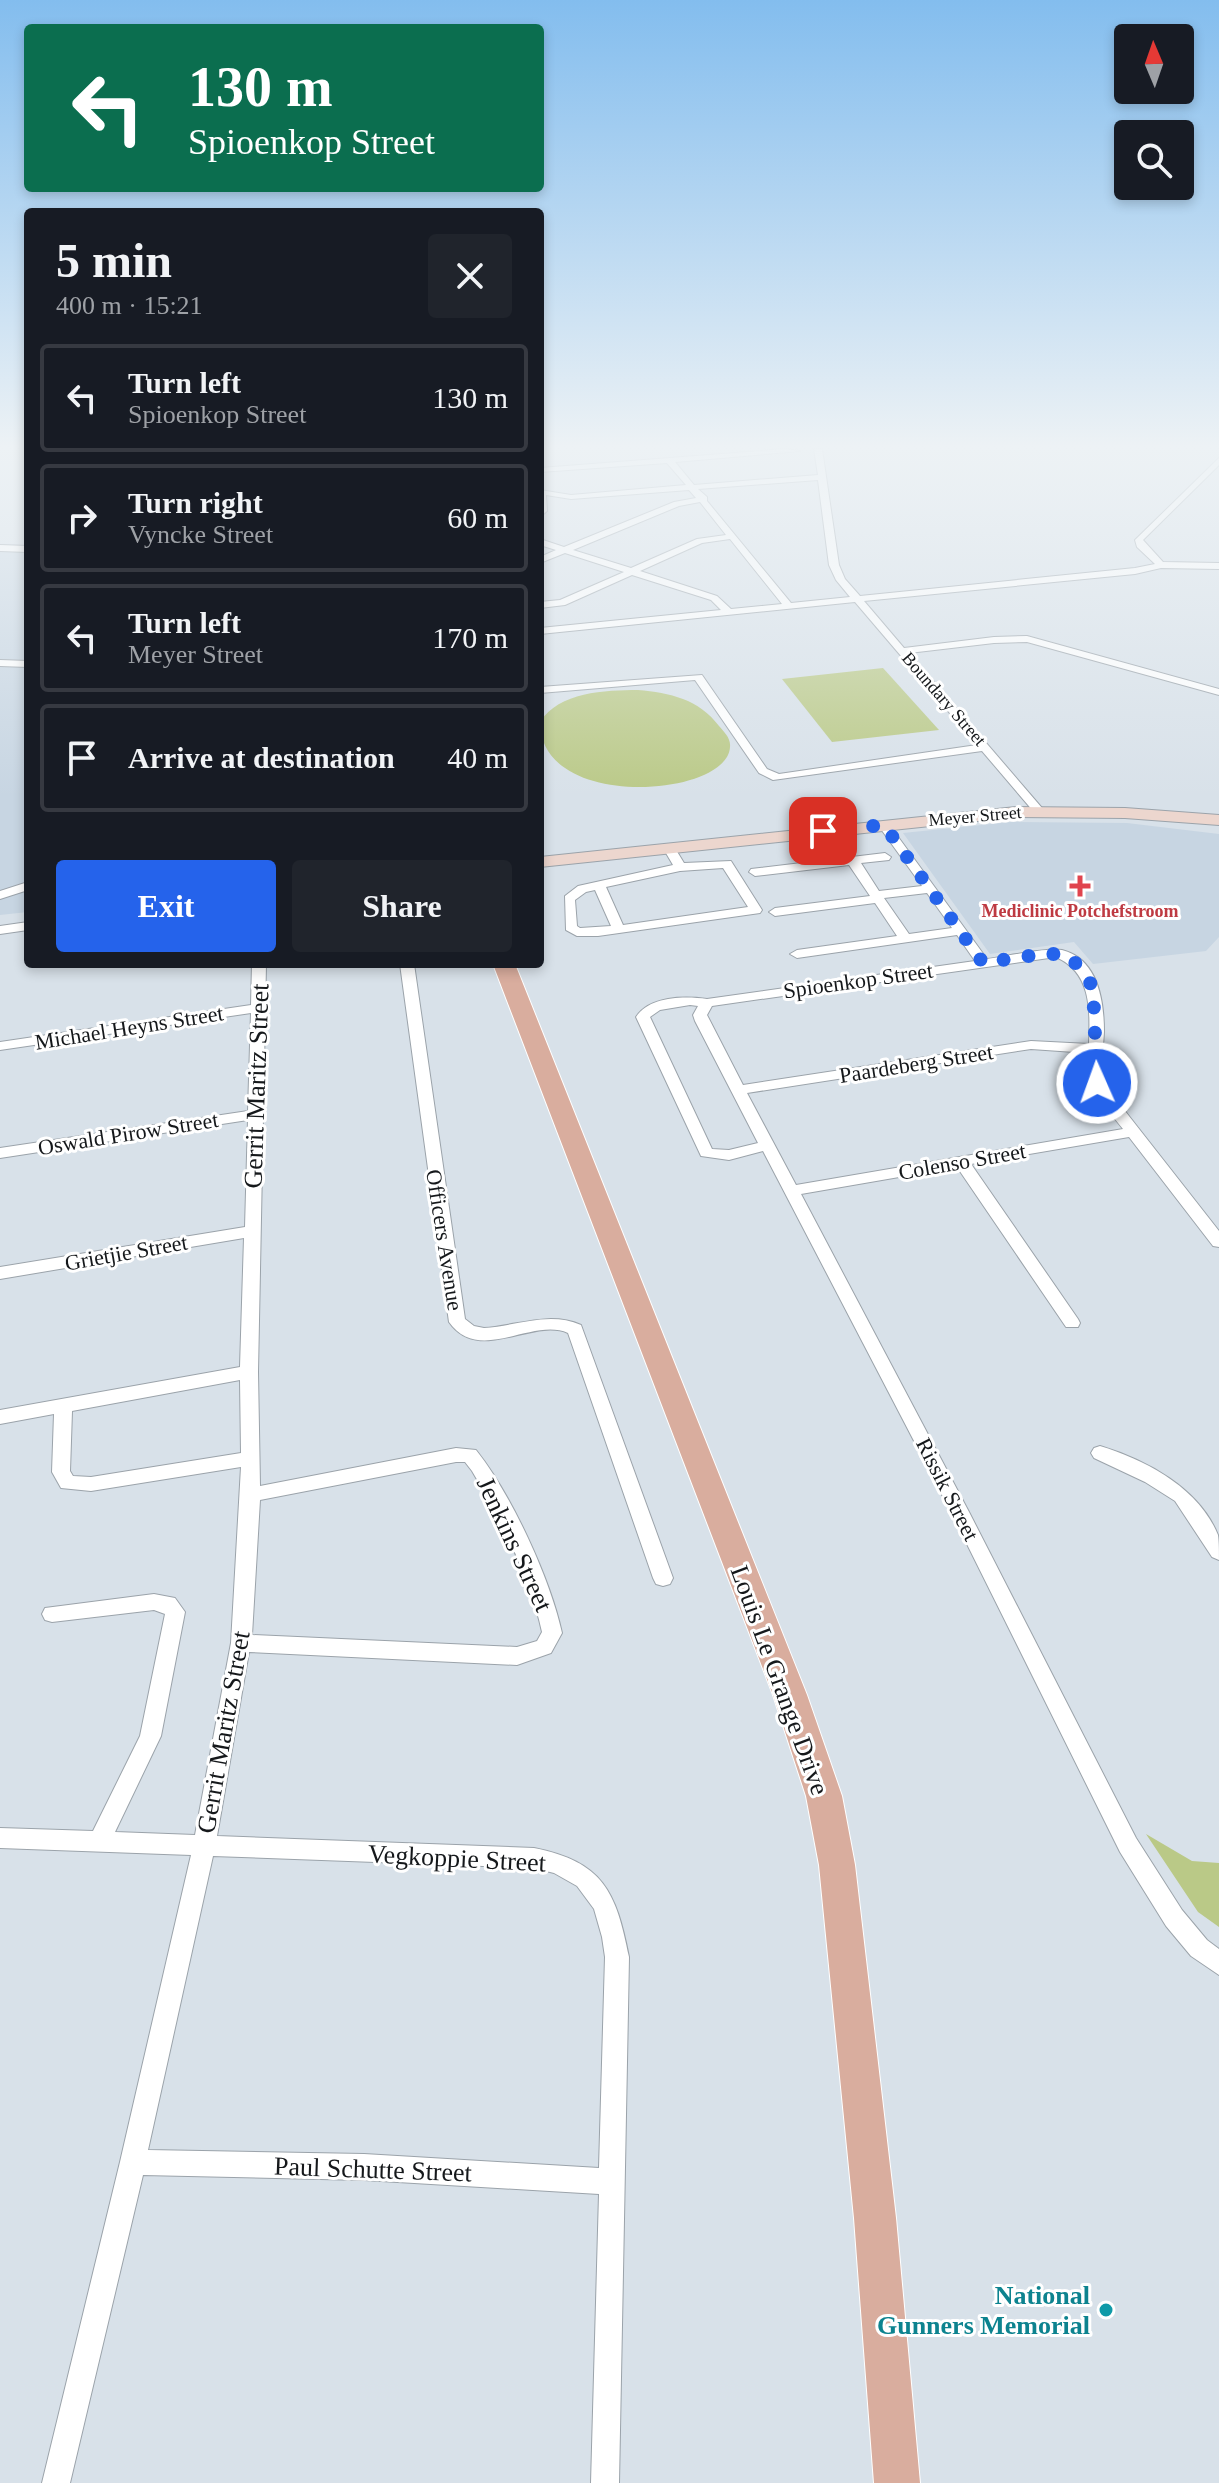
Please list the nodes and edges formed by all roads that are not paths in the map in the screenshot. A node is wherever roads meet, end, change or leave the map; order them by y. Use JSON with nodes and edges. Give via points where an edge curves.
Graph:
{"nodes":[{"id":1,"x":613,"y":565,"type":"edge"},
{"id":2,"x":647,"y":565,"type":"edge"},
{"id":3,"x":757,"y":565,"type":"edge"},
{"id":4,"x":835,"y":565,"type":"edge"},
{"id":5,"x":1161,"y":565,"type":"joint"},
{"id":6,"x":1219,"y":566,"type":"edge"},
{"id":7,"x":633,"y":571,"type":"junction"},
{"id":8,"x":855,"y":599,"type":"junction"},
{"id":9,"x":544,"y":605,"type":"edge"},
{"id":10,"x":789,"y":606,"type":"junction"},
{"id":11,"x":729,"y":612,"type":"junction"},
{"id":12,"x":544,"y":631,"type":"edge"},
{"id":13,"x":902,"y":651,"type":"junction"},
{"id":14,"x":0,"y":663,"type":"edge"},
{"id":15,"x":24,"y":664,"type":"edge"},
{"id":16,"x":544,"y":690,"type":"edge"},
{"id":17,"x":1219,"y":692,"type":"edge"},
{"id":18,"x":986,"y":747,"type":"junction"},
{"id":19,"x":1038,"y":810,"type":"junction"},
{"id":20,"x":1219,"y":820,"type":"edge"},
{"id":21,"x":884,"y":825,"type":"junction"},
{"id":22,"x":669,"y":848,"type":"junction"},
{"id":23,"x":885,"y":857,"type":"dead end"},
{"id":24,"x":853,"y":861,"type":"junction"},
{"id":25,"x":544,"y":862,"type":"edge"},
{"id":26,"x":680,"y":867,"type":"junction"},
{"id":27,"x":755,"y":872,"type":"dead end"},
{"id":28,"x":599,"y":885,"type":"junction"},
{"id":29,"x":24,"y":887,"type":"edge"},
{"id":30,"x":930,"y":889,"type":"junction"},
{"id":31,"x":0,"y":895,"type":"edge"},
{"id":32,"x":877,"y":897,"type":"junction"},
{"id":33,"x":775,"y":912,"type":"dead end"},
{"id":34,"x":24,"y":927,"type":"edge"},
{"id":35,"x":619,"y":929,"type":"junction"},
{"id":36,"x":0,"y":930,"type":"edge"},
{"id":37,"x":960,"y":931,"type":"junction"},
{"id":38,"x":905,"y":938,"type":"junction"},
{"id":39,"x":797,"y":954,"type":"dead end"},
{"id":40,"x":983,"y":963,"type":"junction"},
{"id":41,"x":259,"y":968,"type":"edge"},
{"id":42,"x":408,"y":968,"type":"edge"},
{"id":43,"x":506,"y":968,"type":"edge"},
{"id":44,"x":707,"y":1003,"type":"junction"},
{"id":45,"x":257,"y":1008,"type":"junction"},
{"id":46,"x":0,"y":1046,"type":"edge"},
{"id":47,"x":1095,"y":1049,"type":"junction"},
{"id":48,"x":737,"y":1090,"type":"junction"},
{"id":49,"x":256,"y":1114,"type":"junction"},
{"id":50,"x":1131,"y":1132,"type":"junction"},
{"id":51,"x":767,"y":1145,"type":"junction"},
{"id":52,"x":0,"y":1153,"type":"edge"},
{"id":53,"x":961,"y":1161,"type":"junction"},
{"id":54,"x":793,"y":1190,"type":"junction"},
{"id":55,"x":252,"y":1231,"type":"junction"},
{"id":56,"x":1219,"y":1242,"type":"edge"},
{"id":57,"x":0,"y":1273,"type":"edge"},
{"id":58,"x":1072,"y":1323,"type":"dead end"},
{"id":59,"x":249,"y":1372,"type":"junction"},
{"id":60,"x":63,"y":1406,"type":"junction"},
{"id":61,"x":0,"y":1417,"type":"edge"},
{"id":62,"x":1100,"y":1453,"type":"dead end"},
{"id":63,"x":251,"y":1458,"type":"junction"},
{"id":64,"x":251,"y":1495,"type":"junction"},
{"id":65,"x":1219,"y":1552,"type":"edge"},
{"id":66,"x":663,"y":1578,"type":"dead end"},
{"id":67,"x":52,"y":1614,"type":"dead end"},
{"id":68,"x":241,"y":1643,"type":"junction"},
{"id":69,"x":0,"y":1838,"type":"edge"},
{"id":70,"x":99,"y":1842,"type":"junction"},
{"id":71,"x":204,"y":1846,"type":"junction"},
{"id":72,"x":1219,"y":1964,"type":"edge"},
{"id":73,"x":133,"y":2162,"type":"junction"},
{"id":74,"x":612,"y":2182,"type":"junction"},
{"id":75,"x":56,"y":2483,"type":"edge"},
{"id":76,"x":605,"y":2483,"type":"edge"},
{"id":77,"x":897,"y":2483,"type":"edge"}],
"edges":[{"from":1,"to":7,"type":"street"},
{"from":2,"to":7,"type":"street"},
{"from":3,"to":10,"type":"street"},
{"from":4,"to":8,"type":"street","name":"Boundary Street"},
{"from":5,"to":6,"type":"street"},
{"from":5,"to":8,"type":"street"},
{"from":7,"to":9,"type":"street","via":[[562,603]]},
{"from":7,"to":11,"type":"street","via":[[714,598]]},
{"from":8,"to":10,"type":"street"},
{"from":8,"to":13,"type":"street","name":"Boundary Street"},
{"from":10,"to":11,"type":"street"},
{"from":11,"to":12,"type":"street"},
{"from":13,"to":17,"type":"street","via":[[1027,639]]},
{"from":13,"to":18,"type":"street","name":"Boundary Street"},
{"from":14,"to":15,"type":"street"},
{"from":16,"to":18,"type":"street","via":[[698,677],[763,771],[777,778]]},
{"from":18,"to":19,"type":"street","name":"Boundary Street"},
{"from":19,"to":20,"type":"street","name":"Meyer Street"},
{"from":19,"to":21,"type":"street","name":"Meyer Street"},
{"from":21,"to":22,"type":"street","name":"Meyer Street"},
{"from":21,"to":30,"type":"street"},
{"from":22,"to":25,"type":"street","name":"Meyer Street"},
{"from":22,"to":26,"type":"street"},
{"from":23,"to":24,"type":"street"},
{"from":24,"to":27,"type":"street"},
{"from":24,"to":32,"type":"street"},
{"from":26,"to":28,"type":"street"},
{"from":26,"to":35,"type":"street","via":[[727,864],[756,910]]},
{"from":28,"to":35,"type":"street"},
{"from":28,"to":35,"type":"street","via":[[569,899],[571,927],[584,933]]},
{"from":29,"to":31,"type":"street"},
{"from":30,"to":32,"type":"street"},
{"from":30,"to":37,"type":"street"},
{"from":32,"to":33,"type":"street"},
{"from":32,"to":38,"type":"street"},
{"from":34,"to":36,"type":"street"},
{"from":37,"to":38,"type":"street"},
{"from":37,"to":40,"type":"street"},
{"from":38,"to":39,"type":"street"},
{"from":40,"to":44,"type":"street","name":"Spioenkop Street"},
{"from":40,"to":47,"type":"street","name":"Spioenkop Street","via":[[1058,953],[1071,957],[1093,987]]},
{"from":41,"to":45,"type":"street","name":"Gerrit Maritz Street"},
{"from":42,"to":66,"type":"street","name":"Officers Avenue","via":[[457,1322],[483,1335],[556,1324],[575,1329]]},
{"from":43,"to":77,"type":"main road","name":"Louis Le Grange Drive","via":[[790,1695],[824,1796],[837,1865],[858,2062]]},
{"from":44,"to":48,"type":"street","name":"Rissik Street","via":[[700,1015]]},
{"from":44,"to":51,"type":"street","name":"Spioenkop Street","via":[[657,1006],[643,1017],[706,1153],[729,1155]]},
{"from":45,"to":46,"type":"street","name":"Michael Heyns Street"},
{"from":45,"to":49,"type":"street","name":"Gerrit Maritz Street"},
{"from":47,"to":48,"type":"street","name":"Paardeberg Street","via":[[1031,1045]]},
{"from":47,"to":50,"type":"street","via":[[1097,1083]]},
{"from":48,"to":51,"type":"street","name":"Rissik Street"},
{"from":49,"to":52,"type":"street","name":"Oswald Pirow Street"},
{"from":49,"to":55,"type":"street","name":"Gerrit Maritz Street"},
{"from":50,"to":53,"type":"street","name":"Colenso Street"},
{"from":50,"to":56,"type":"street"},
{"from":51,"to":54,"type":"street","name":"Rissik Street"},
{"from":53,"to":54,"type":"street","name":"Colenso Street"},
{"from":53,"to":58,"type":"street"},
{"from":54,"to":72,"type":"street","name":"Rissik Street","via":[[1128,1845],[1174,1918]]},
{"from":55,"to":57,"type":"street","name":"Grietjie Street"},
{"from":55,"to":59,"type":"street","name":"Gerrit Maritz Street"},
{"from":59,"to":60,"type":"street"},
{"from":59,"to":63,"type":"street","name":"Gerrit Maritz Street"},
{"from":60,"to":61,"type":"street"},
{"from":60,"to":63,"type":"street","via":[[61,1472],[68,1483],[91,1484]]},
{"from":62,"to":65,"type":"street","via":[[1182,1496]]},
{"from":63,"to":64,"type":"street","name":"Gerrit Maritz Street"},
{"from":64,"to":68,"type":"street","name":"Gerrit Maritz Street"},
{"from":64,"to":68,"type":"street","name":"Jenkins Street","via":[[470,1455],[534,1576],[552,1633],[544,1647],[517,1656]]},
{"from":67,"to":70,"type":"street","via":[[154,1602],[168,1604],[175,1612],[150,1736]]},
{"from":68,"to":71,"type":"street","name":"Gerrit Maritz Street"},
{"from":69,"to":70,"type":"street","name":"Vegkoppie Street"},
{"from":70,"to":71,"type":"street","name":"Vegkoppie Street"},
{"from":71,"to":73,"type":"street","name":"Gerrit Maritz Street"},
{"from":71,"to":74,"type":"street","name":"Vegkoppie Street","via":[[534,1858],[565,1865],[589,1882],[606,1908],[617,1957]]},
{"from":73,"to":74,"type":"street","name":"Paul Schutte Street","via":[[364,2167]]},
{"from":73,"to":75,"type":"street","name":"Gerrit Maritz Street"},
{"from":74,"to":76,"type":"street","name":"Vegkoppie Street"}]}
